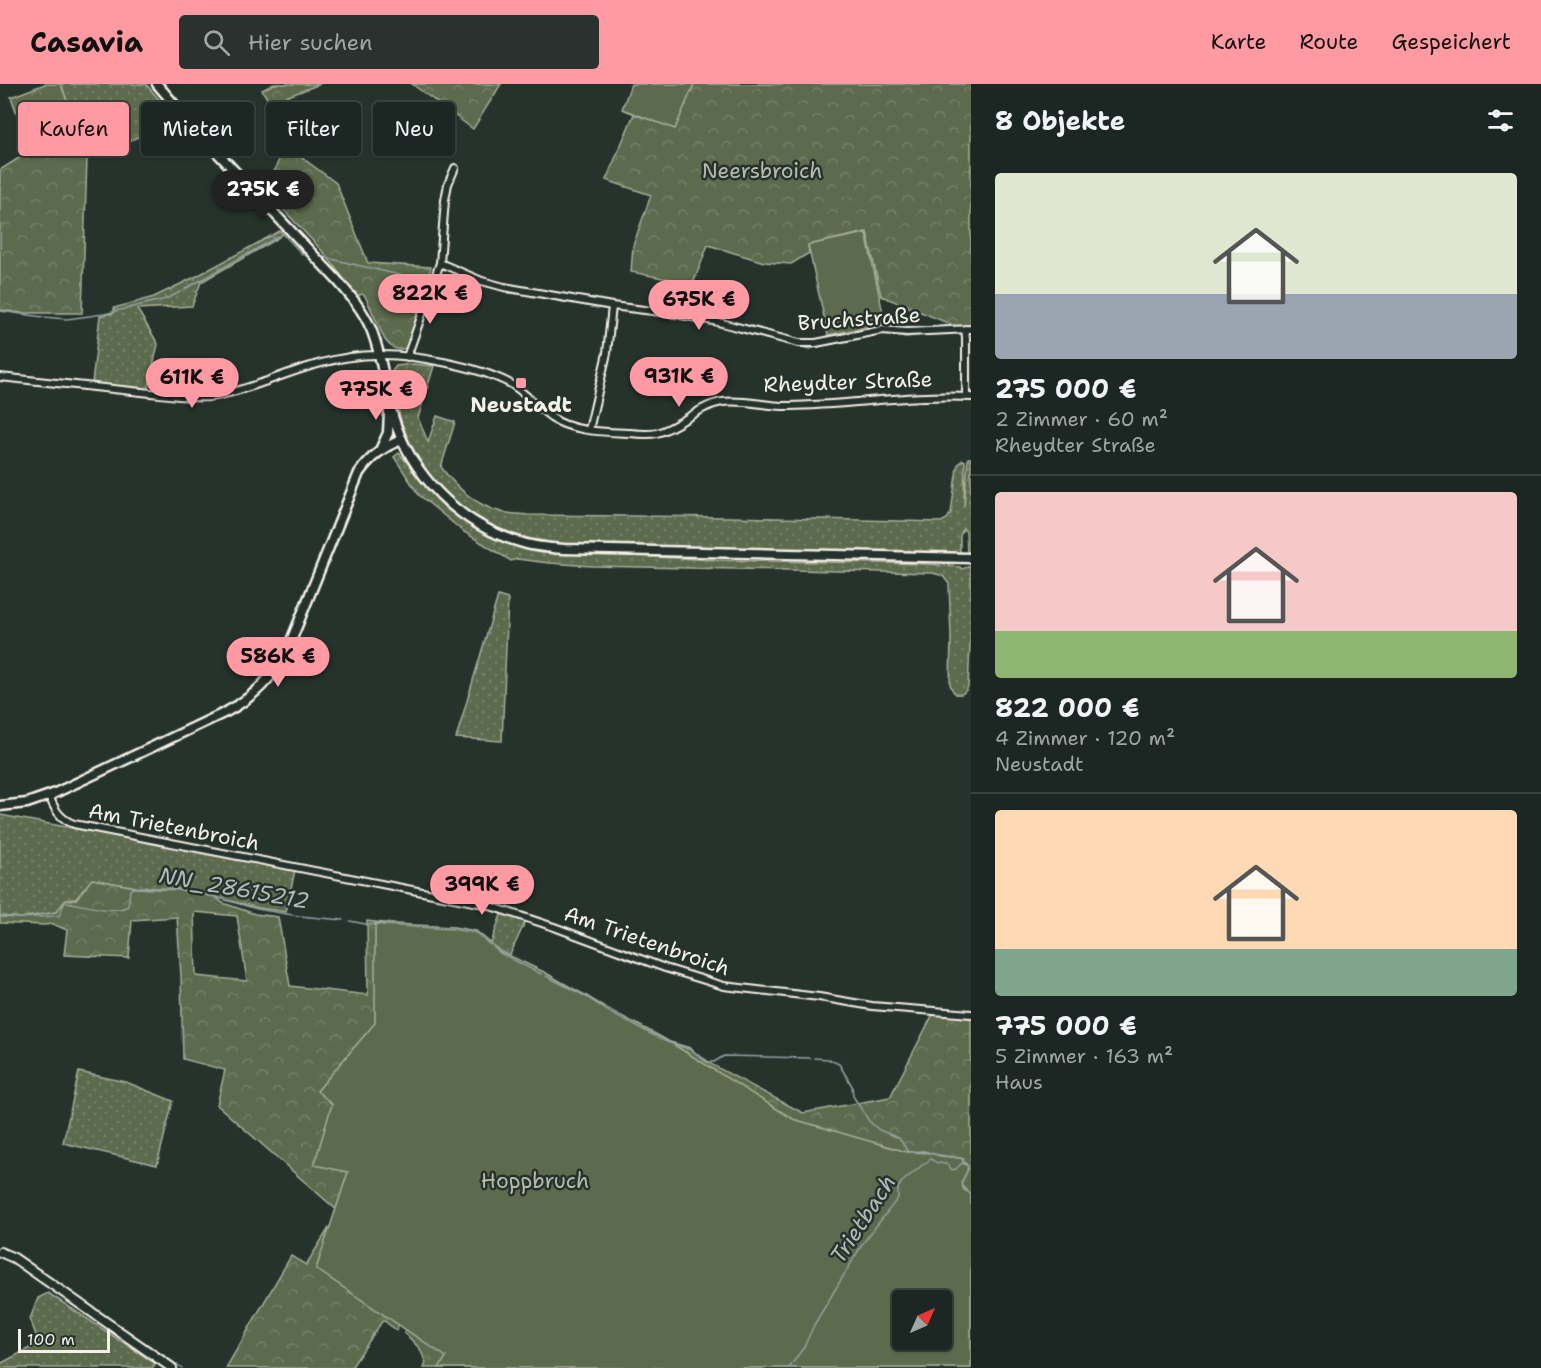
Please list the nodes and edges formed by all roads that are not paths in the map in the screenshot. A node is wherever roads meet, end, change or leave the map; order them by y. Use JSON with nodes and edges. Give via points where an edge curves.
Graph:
{"nodes":[{"id":1,"x":157,"y":84,"type":"edge"},
{"id":2,"x":455,"y":168,"type":"dead end"},
{"id":3,"x":440,"y":263,"type":"junction"},
{"id":4,"x":612,"y":306,"type":"junction"},
{"id":5,"x":968,"y":329,"type":"edge"},
{"id":6,"x":379,"y":355,"type":"junction"},
{"id":7,"x":407,"y":357,"type":"junction"},
{"id":8,"x":0,"y":377,"type":"edge"},
{"id":9,"x":388,"y":396,"type":"junction"},
{"id":10,"x":969,"y":397,"type":"edge"},
{"id":11,"x":589,"y":429,"type":"junction"},
{"id":12,"x":402,"y":440,"type":"junction"},
{"id":13,"x":380,"y":450,"type":"junction"},
{"id":14,"x":971,"y":558,"type":"edge"},
{"id":15,"x":49,"y":795,"type":"junction"},
{"id":16,"x":0,"y":806,"type":"edge"},
{"id":17,"x":971,"y":1014,"type":"edge"},
{"id":18,"x":0,"y":1252,"type":"edge"},
{"id":19,"x":172,"y":1368,"type":"edge"}],
"edges":[{"from":1,"to":6,"type":"main road","via":[[354,300],[370,326]]},
{"from":2,"to":3,"type":"street","via":[[445,200]]},
{"from":3,"to":4,"type":"street","name":"Bruchstraße","via":[[498,286]]},
{"from":3,"to":7,"type":"street"},
{"from":4,"to":5,"type":"street","name":"Bruchstraße","via":[[714,321],[804,343],[882,330]]},
{"from":4,"to":11,"type":"street","via":[[607,353]]},
{"from":5,"to":10,"type":"street","name":"Bruchstraße"},
{"from":6,"to":7,"type":"street","name":"Rheydter Straße"},
{"from":6,"to":8,"type":"street","name":"Rheydter Straße","via":[[321,363],[207,397]]},
{"from":6,"to":9,"type":"main road"},
{"from":7,"to":11,"type":"street","name":"Rheydter Straße","via":[[497,377],[519,389],[553,419]]},
{"from":9,"to":12,"type":"main road"},
{"from":9,"to":13,"type":"main road","via":[[389,430]]},
{"from":10,"to":11,"type":"street","name":"Rheydter Straße","via":[[789,406],[728,402],[708,407],[655,434]]},
{"from":12,"to":13,"type":"main road"},
{"from":12,"to":14,"type":"main road","via":[[424,475],[447,501],[483,527],[525,544],[574,550]]},
{"from":13,"to":15,"type":"main road","via":[[356,478],[290,645],[262,686],[230,710]]},
{"from":15,"to":16,"type":"main road"},
{"from":15,"to":17,"type":"street","name":"Am Trietenbroich","via":[[57,812],[74,824],[484,904],[715,984],[872,1006]]},
{"from":18,"to":19,"type":"street"}]}
